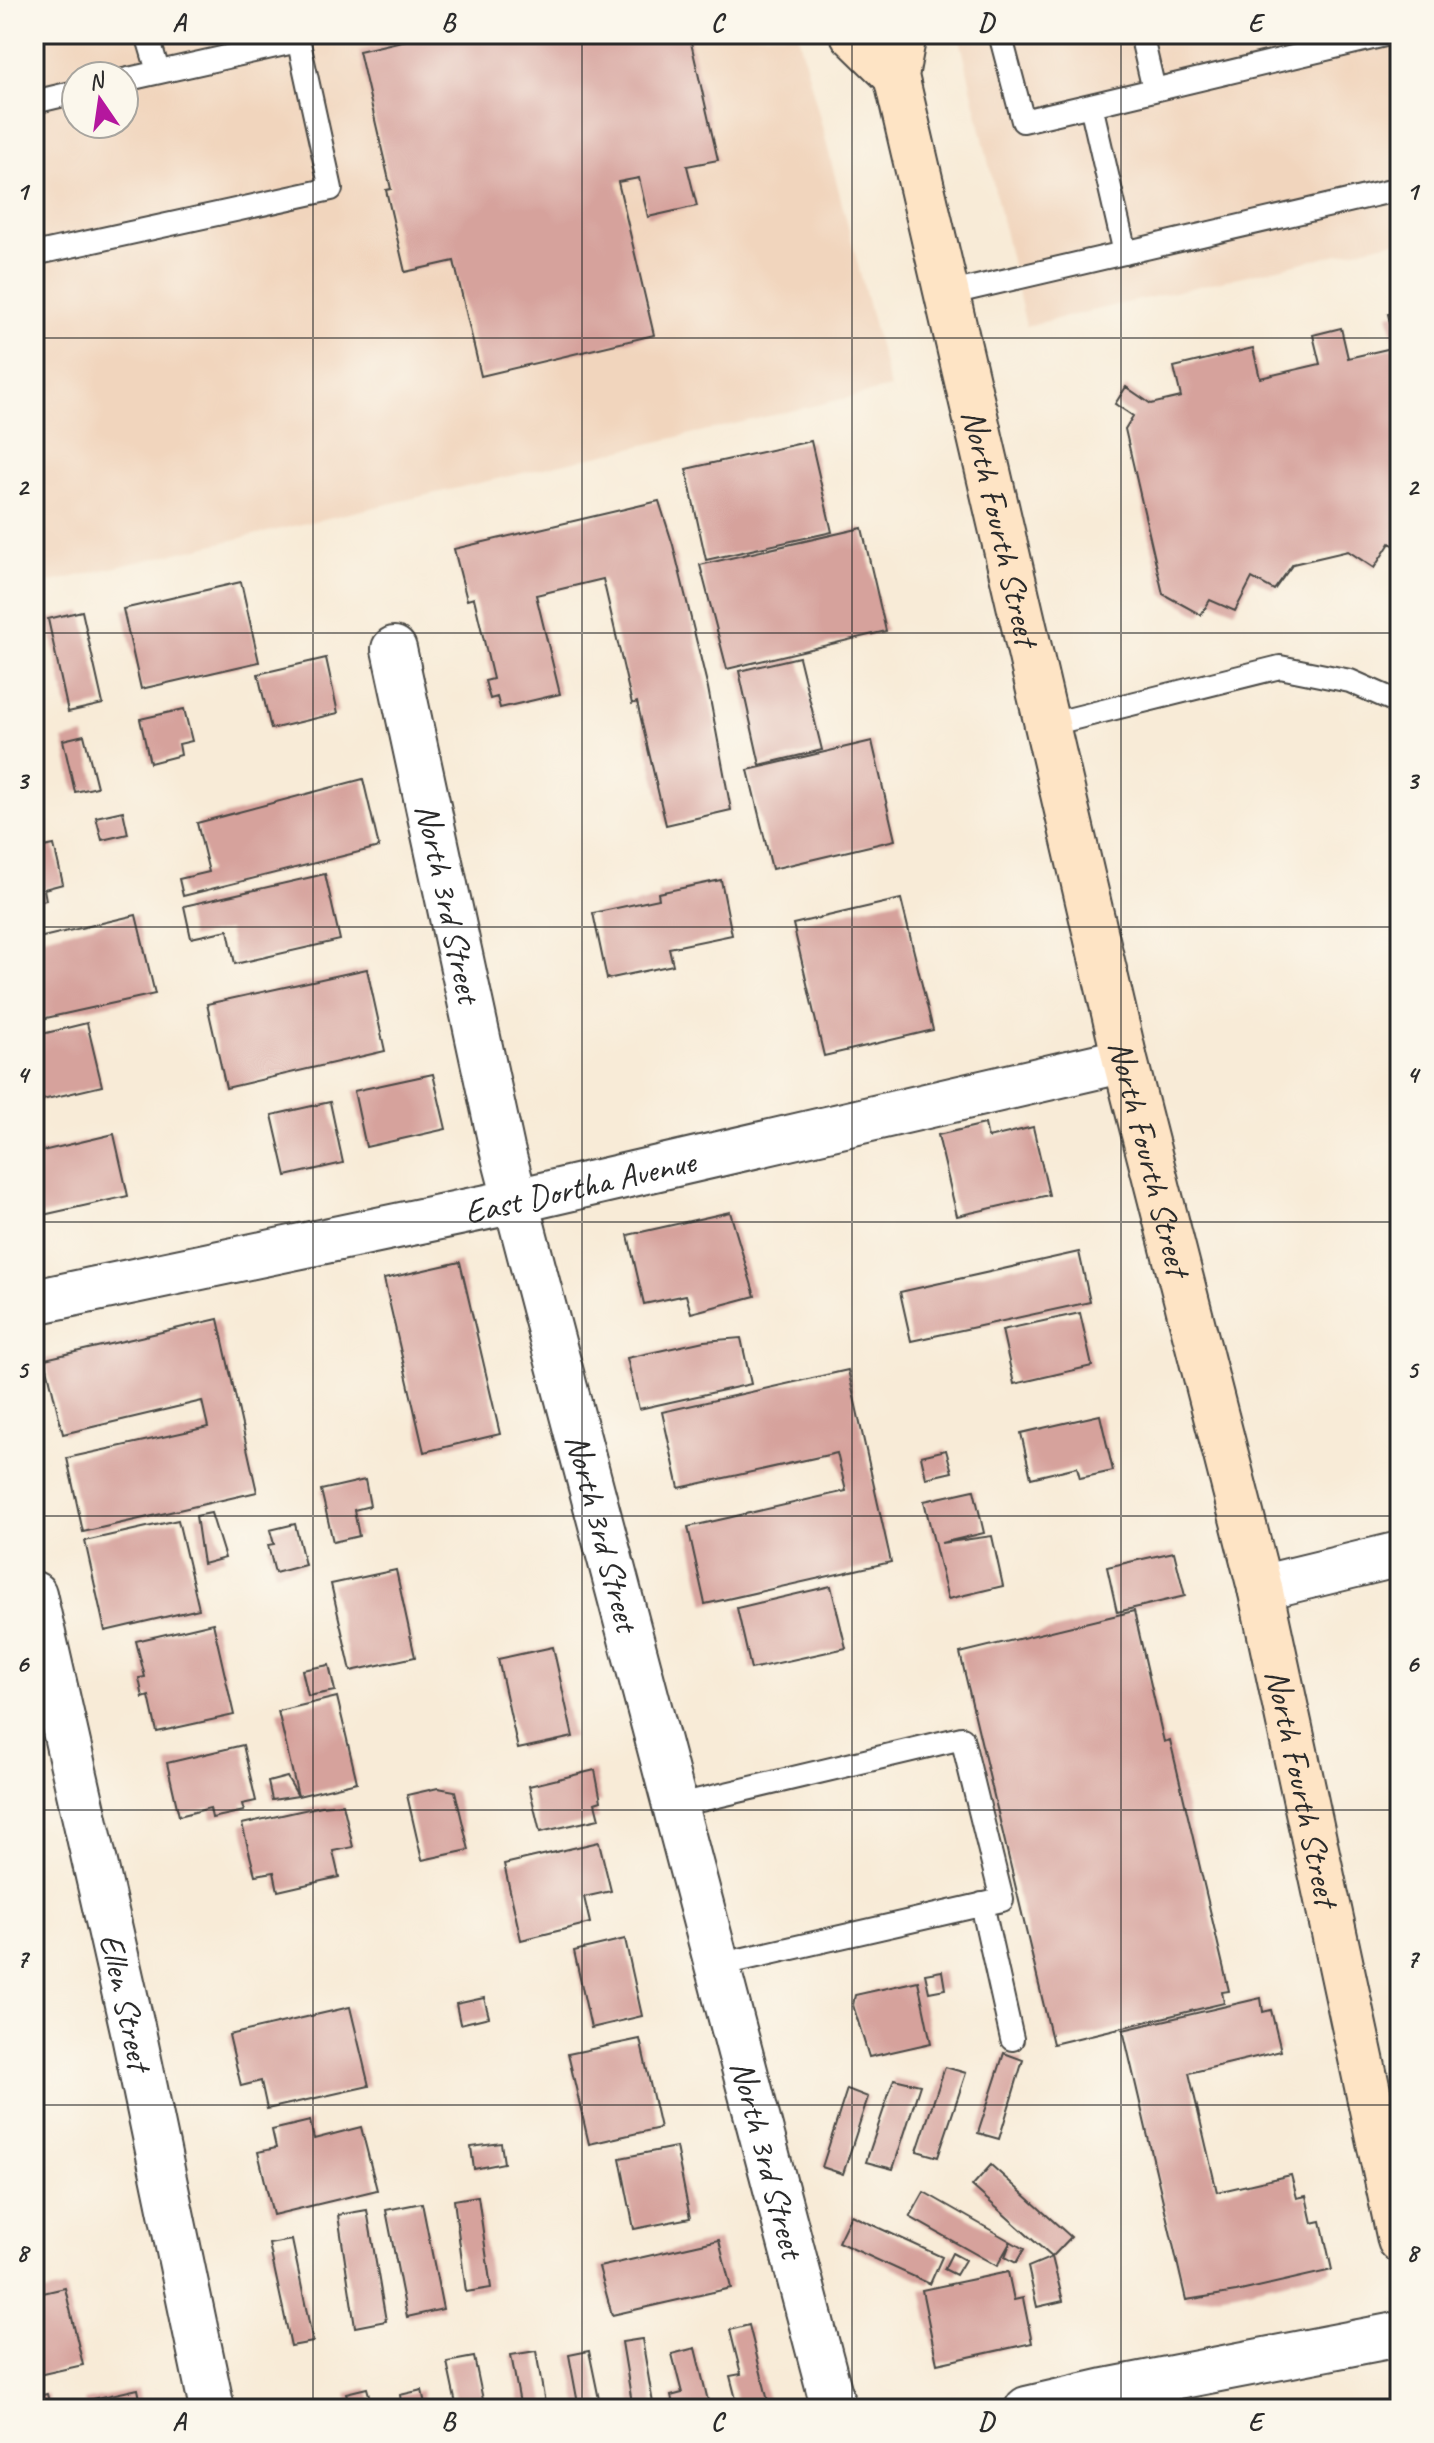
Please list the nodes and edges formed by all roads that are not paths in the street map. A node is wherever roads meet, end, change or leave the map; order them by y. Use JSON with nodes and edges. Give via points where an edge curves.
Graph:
{"nodes":[{"id":1,"x":147,"y":34,"type":"edge"},
{"id":2,"x":853,"y":34,"type":"edge"},
{"id":3,"x":1000,"y":34,"type":"edge"},
{"id":4,"x":1141,"y":34,"type":"edge"},
{"id":5,"x":1389,"y":34,"type":"edge"},
{"id":6,"x":297,"y":37,"type":"edge"},
{"id":7,"x":900,"y":55,"type":"edge"},
{"id":8,"x":158,"y":71,"type":"junction"},
{"id":9,"x":140,"y":76,"type":"edge"},
{"id":10,"x":1154,"y":90,"type":"junction"},
{"id":11,"x":60,"y":96,"type":"edge"},
{"id":12,"x":34,"y":102,"type":"edge"},
{"id":13,"x":1091,"y":105,"type":"junction"},
{"id":14,"x":1400,"y":189,"type":"edge"},
{"id":15,"x":1125,"y":253,"type":"junction"},
{"id":16,"x":34,"y":254,"type":"edge"},
{"id":17,"x":947,"y":294,"type":"junction"},
{"id":18,"x":394,"y":649,"type":"dead end"},
{"id":19,"x":1400,"y":703,"type":"edge"},
{"id":20,"x":1047,"y":725,"type":"junction"},
{"id":21,"x":1125,"y":1060,"type":"junction"},
{"id":22,"x":516,"y":1201,"type":"junction"},
{"id":23,"x":34,"y":1302,"type":"edge"},
{"id":24,"x":1400,"y":1554,"type":"edge"},
{"id":25,"x":1260,"y":1588,"type":"junction"},
{"id":26,"x":34,"y":1594,"type":"edge"},
{"id":27,"x":675,"y":1806,"type":"junction"},
{"id":28,"x":982,"y":1904,"type":"junction"},
{"id":29,"x":718,"y":1965,"type":"junction"},
{"id":30,"x":1012,"y":2039,"type":"dead end"},
{"id":31,"x":1400,"y":2240,"type":"edge"},
{"id":32,"x":1400,"y":2334,"type":"edge"},
{"id":33,"x":212,"y":2409,"type":"edge"},
{"id":34,"x":834,"y":2409,"type":"edge"},
{"id":35,"x":1027,"y":2409,"type":"edge"}],
"edges":[{"from":1,"to":8,"type":"lane"},
{"from":2,"to":7,"type":"main road","name":"North Fourth Street"},
{"from":3,"to":13,"type":"lane","via":[[1023,121]]},
{"from":4,"to":10,"type":"lane"},
{"from":5,"to":10,"type":"lane"},
{"from":6,"to":8,"type":"lane"},
{"from":6,"to":16,"type":"lane","via":[[331,189]]},
{"from":7,"to":17,"type":"main road","name":"North Fourth Street"},
{"from":8,"to":9,"type":"lane"},
{"from":10,"to":13,"type":"lane"},
{"from":11,"to":12,"type":"lane"},
{"from":13,"to":15,"type":"lane"},
{"from":14,"to":15,"type":"lane"},
{"from":15,"to":17,"type":"lane"},
{"from":17,"to":20,"type":"main road","name":"North Fourth Street"},
{"from":18,"to":22,"type":"street","name":"North 3rd Street"},
{"from":19,"to":20,"type":"lane","via":[[1350,681],[1280,667]]},
{"from":20,"to":21,"type":"main road","name":"North Fourth Street"},
{"from":21,"to":22,"type":"street","name":"East Dortha Avenue"},
{"from":21,"to":25,"type":"main road","name":"North Fourth Street"},
{"from":22,"to":23,"type":"street","name":"East Dortha Avenue"},
{"from":22,"to":27,"type":"street","name":"North 3rd Street"},
{"from":24,"to":25,"type":"street"},
{"from":25,"to":31,"type":"main road","name":"North Fourth Street"},
{"from":26,"to":33,"type":"street","name":"Ellen Street","via":[[129,2010]]},
{"from":27,"to":28,"type":"lane","via":[[962,1738],[1002,1900]]},
{"from":27,"to":29,"type":"street","name":"North 3rd Street"},
{"from":28,"to":29,"type":"lane"},
{"from":28,"to":30,"type":"lane"},
{"from":29,"to":34,"type":"street","name":"North 3rd Street"},
{"from":32,"to":35,"type":"street"}]}
